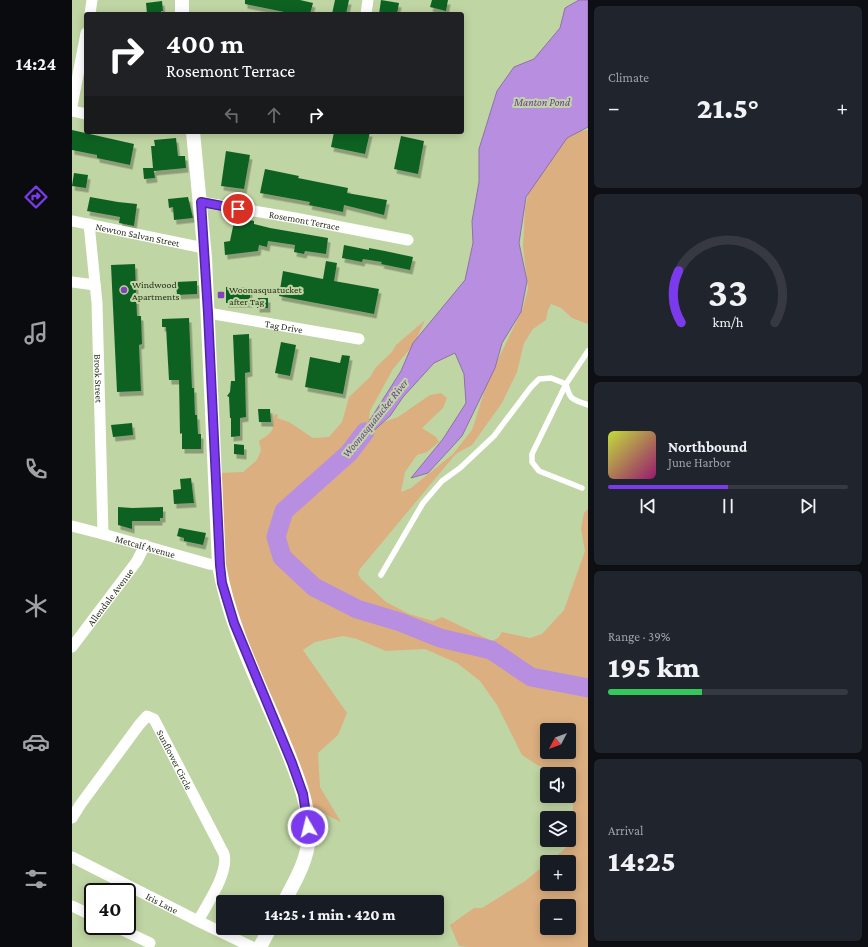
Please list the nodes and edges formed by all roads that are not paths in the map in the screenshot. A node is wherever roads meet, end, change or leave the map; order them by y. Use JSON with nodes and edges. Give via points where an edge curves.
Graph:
{"nodes":[{"id":1,"x":92,"y":0,"type":"edge"},
{"id":2,"x":368,"y":0,"type":"edge"},
{"id":3,"x":90,"y":12,"type":"edge"},
{"id":4,"x":366,"y":12,"type":"edge"},
{"id":5,"x":84,"y":44,"type":"edge"},
{"id":6,"x":72,"y":106,"type":"edge"},
{"id":7,"x":72,"y":111,"type":"edge"},
{"id":8,"x":84,"y":114,"type":"edge"},
{"id":9,"x":193,"y":134,"type":"edge"},
{"id":10,"x":201,"y":202,"type":"junction"},
{"id":11,"x":72,"y":221,"type":"edge"},
{"id":12,"x":89,"y":224,"type":"junction"},
{"id":13,"x":408,"y":240,"type":"dead end"},
{"id":14,"x":204,"y":248,"type":"junction"},
{"id":15,"x":72,"y":282,"type":"edge"},
{"id":16,"x":95,"y":285,"type":"junction"},
{"id":17,"x":208,"y":313,"type":"junction"},
{"id":18,"x":359,"y":339,"type":"dead end"},
{"id":19,"x":588,"y":351,"type":"edge"},
{"id":20,"x":566,"y":384,"type":"junction"},
{"id":21,"x":588,"y":405,"type":"edge"},
{"id":22,"x":582,"y":488,"type":"dead end"},
{"id":23,"x":72,"y":526,"type":"edge"},
{"id":24,"x":103,"y":534,"type":"junction"},
{"id":25,"x":145,"y":545,"type":"junction"},
{"id":26,"x":220,"y":565,"type":"junction"},
{"id":27,"x":381,"y":575,"type":"dead end"},
{"id":28,"x":72,"y":647,"type":"edge"},
{"id":29,"x":72,"y":818,"type":"edge"},
{"id":30,"x":72,"y":857,"type":"edge"},
{"id":31,"x":288,"y":895,"type":"edge"},
{"id":32,"x":72,"y":906,"type":"edge"},
{"id":33,"x":84,"y":912,"type":"edge"},
{"id":34,"x":198,"y":922,"type":"junction"},
{"id":35,"x":133,"y":935,"type":"edge"},
{"id":36,"x":266,"y":935,"type":"edge"},
{"id":37,"x":150,"y":943,"type":"dead end"},
{"id":38,"x":252,"y":947,"type":"edge"},
{"id":39,"x":260,"y":947,"type":"edge"}],
"edges":[{"from":1,"to":3,"type":"street"},
{"from":2,"to":4,"type":"street"},
{"from":5,"to":6,"type":"street"},
{"from":7,"to":8,"type":"street"},
{"from":9,"to":10,"type":"street"},
{"from":10,"to":13,"type":"street","name":"Rosemont Terrace"},
{"from":10,"to":14,"type":"street"},
{"from":11,"to":12,"type":"street","name":"Newton Salvan Street"},
{"from":12,"to":14,"type":"street","name":"Newton Salvan Street"},
{"from":12,"to":16,"type":"street","name":"Brook Street"},
{"from":14,"to":17,"type":"street"},
{"from":15,"to":16,"type":"street"},
{"from":16,"to":24,"type":"street","name":"Brook Street"},
{"from":17,"to":18,"type":"street","name":"Tag Drive"},
{"from":17,"to":26,"type":"street"},
{"from":19,"to":20,"type":"lane"},
{"from":20,"to":21,"type":"lane","via":[[569,396]]},
{"from":20,"to":22,"type":"lane","via":[[532,454],[532,462],[539,471]]},
{"from":20,"to":27,"type":"lane","via":[[551,378],[539,379],[531,387],[494,436],[442,481],[423,503]]},
{"from":23,"to":24,"type":"street","name":"Metcalf Avenue"},
{"from":24,"to":25,"type":"street","name":"Metcalf Avenue"},
{"from":25,"to":26,"type":"street","name":"Metcalf Avenue"},
{"from":25,"to":28,"type":"street","name":"Allendale Avenue","via":[[137,561]]},
{"from":26,"to":31,"type":"street","via":[[222,583],[234,623],[303,794],[308,827],[307,848],[300,874]]},
{"from":29,"to":34,"type":"street","name":"Sunflower Circle","via":[[138,725],[147,716],[154,719],[226,861],[221,878]]},
{"from":30,"to":34,"type":"street","name":"Iris Lane"},
{"from":32,"to":33,"type":"street"},
{"from":34,"to":38,"type":"street","name":"Iris Lane"},
{"from":35,"to":37,"type":"street"},
{"from":36,"to":39,"type":"street"}]}
